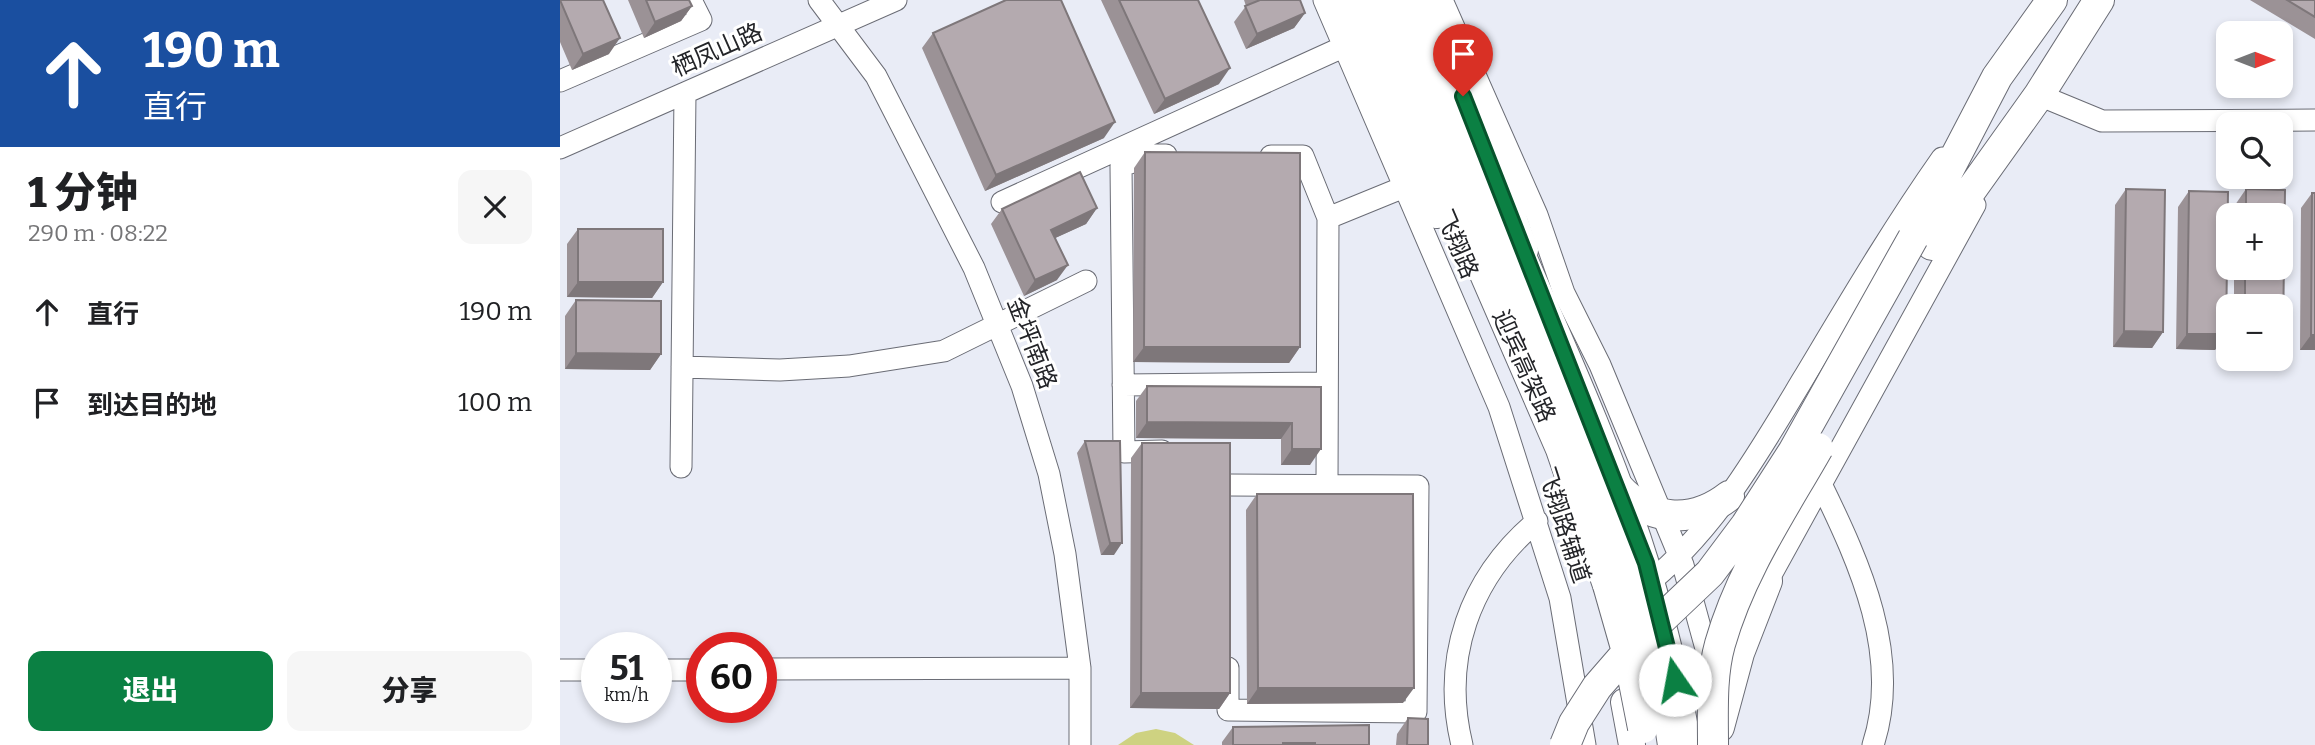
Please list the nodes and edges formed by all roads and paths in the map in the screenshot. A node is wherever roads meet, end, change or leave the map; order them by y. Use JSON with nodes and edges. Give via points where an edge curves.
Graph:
{"nodes":[{"id":1,"x":691,"y":0,"type":"edge"},
{"id":2,"x":819,"y":0,"type":"edge"},
{"id":3,"x":896,"y":0,"type":"edge"},
{"id":4,"x":1324,"y":0,"type":"edge"},
{"id":5,"x":1340,"y":0,"type":"edge"},
{"id":6,"x":1352,"y":0,"type":"edge"},
{"id":7,"x":1366,"y":0,"type":"edge"},
{"id":8,"x":1396,"y":0,"type":"edge"},
{"id":9,"x":1412,"y":0,"type":"edge"},
{"id":10,"x":1422,"y":0,"type":"edge"},
{"id":11,"x":1442,"y":0,"type":"edge"},
{"id":12,"x":2052,"y":0,"type":"edge"},
{"id":13,"x":2099,"y":0,"type":"edge"},
{"id":14,"x":840,"y":24,"type":"junction"},
{"id":15,"x":616,"y":32,"type":"edge"},
{"id":16,"x":1343,"y":47,"type":"junction"},
{"id":17,"x":625,"y":53,"type":"junction"},
{"id":18,"x":1997,"y":77,"type":"junction"},
{"id":19,"x":560,"y":81,"type":"edge"},
{"id":20,"x":685,"y":93,"type":"junction"},
{"id":21,"x":2039,"y":95,"type":"junction"},
{"id":22,"x":2315,"y":120,"type":"edge"},
{"id":23,"x":560,"y":148,"type":"edge"},
{"id":24,"x":1194,"y":156,"type":"edge"},
{"id":25,"x":1248,"y":156,"type":"edge"},
{"id":26,"x":1404,"y":187,"type":"junction"},
{"id":27,"x":1002,"y":202,"type":"dead end"},
{"id":28,"x":1328,"y":218,"type":"junction"},
{"id":29,"x":1922,"y":241,"type":"junction"},
{"id":30,"x":1086,"y":281,"type":"dead end"},
{"id":31,"x":1541,"y":299,"type":"junction"},
{"id":32,"x":997,"y":325,"type":"junction"},
{"id":33,"x":1493,"y":330,"type":"junction"},
{"id":34,"x":682,"y":367,"type":"junction"},
{"id":35,"x":1327,"y":383,"type":"junction"},
{"id":36,"x":1123,"y":385,"type":"junction"},
{"id":37,"x":1189,"y":451,"type":"edge"},
{"id":38,"x":1229,"y":462,"type":"edge"},
{"id":39,"x":681,"y":467,"type":"dead end"},
{"id":40,"x":1821,"y":484,"type":"junction"},
{"id":41,"x":1229,"y":485,"type":"junction"},
{"id":42,"x":1327,"y":485,"type":"junction"},
{"id":43,"x":1618,"y":486,"type":"junction"},
{"id":44,"x":1729,"y":496,"type":"junction"},
{"id":45,"x":1229,"y":511,"type":"edge"},
{"id":46,"x":1662,"y":515,"type":"junction"},
{"id":47,"x":1537,"y":521,"type":"junction"},
{"id":48,"x":1679,"y":555,"type":"junction"},
{"id":49,"x":1651,"y":581,"type":"junction"},
{"id":50,"x":1767,"y":581,"type":"junction"},
{"id":51,"x":1603,"y":616,"type":"junction"},
{"id":52,"x":1228,"y":644,"type":"edge"},
{"id":53,"x":1709,"y":658,"type":"junction"},
{"id":54,"x":1080,"y":668,"type":"junction"},
{"id":55,"x":777,"y":669,"type":"edge"},
{"id":56,"x":560,"y":670,"type":"edge"},
{"id":57,"x":581,"y":670,"type":"edge"},
{"id":58,"x":1675,"y":680,"type":"junction"},
{"id":59,"x":1624,"y":700,"type":"junction"},
{"id":60,"x":1718,"y":739,"type":"edge"},
{"id":61,"x":1636,"y":740,"type":"edge"},
{"id":62,"x":1080,"y":745,"type":"edge"},
{"id":63,"x":1462,"y":745,"type":"edge"},
{"id":64,"x":1565,"y":745,"type":"edge"},
{"id":65,"x":1585,"y":745,"type":"edge"},
{"id":66,"x":1673,"y":745,"type":"edge"},
{"id":67,"x":1688,"y":745,"type":"edge"},
{"id":68,"x":1873,"y":745,"type":"edge"}],
"edges":[{"from":1,"to":17,"type":"street","via":[[701,20]]},
{"from":2,"to":14,"type":"street","name":"金坪南路"},
{"from":3,"to":14,"type":"street","name":"栖凤山路"},
{"from":4,"to":16,"type":"street","name":"飞翔路辅道"},
{"from":5,"to":33,"type":"highway"},
{"from":6,"to":33,"type":"main road","name":"飞翔路"},
{"from":7,"to":61,"type":"highway","name":"迎宾高架路","bridge":true,"via":[[1561,449],[1630,662]]},
{"from":8,"to":66,"type":"highway","name":"迎宾高架路","bridge":true,"via":[[1583,436],[1630,569]]},
{"from":9,"to":31,"type":"main road"},
{"from":10,"to":31,"type":"highway","via":[[1493,168]]},
{"from":11,"to":46,"type":"street"},
{"from":12,"to":18,"type":"highway"},
{"from":13,"to":21,"type":"highway"},
{"from":14,"to":20,"type":"street","name":"栖凤山路"},
{"from":14,"to":32,"type":"street","name":"金坪南路","via":[[888,100],[974,268]]},
{"from":15,"to":17,"type":"street"},
{"from":16,"to":26,"type":"street","name":"飞翔路辅道"},
{"from":16,"to":27,"type":"street"},
{"from":17,"to":19,"type":"street"},
{"from":18,"to":29,"type":"highway"},
{"from":18,"to":44,"type":"street","via":[[1903,215]]},
{"from":20,"to":23,"type":"street","name":"栖凤山路"},
{"from":20,"to":34,"type":"street"},
{"from":21,"to":22,"type":"street","via":[[2102,121]]},
{"from":21,"to":29,"type":"highway"},
{"from":21,"to":40,"type":"street"},
{"from":24,"to":36,"type":"street","via":[[1153,155],[1121,166]]},
{"from":25,"to":28,"type":"street","via":[[1303,156]]},
{"from":26,"to":28,"type":"street"},
{"from":26,"to":47,"type":"street","name":"飞翔路辅道","via":[[1499,407]]},
{"from":28,"to":35,"type":"street"},
{"from":29,"to":60,"type":"highway","bridge":true,"via":[[1738,592],[1720,646],[1713,693]]},
{"from":29,"to":64,"type":"highway","bridge":true,"via":[[1746,525],[1702,581],[1597,687]]},
{"from":30,"to":32,"type":"street"},
{"from":31,"to":43,"type":"main road"},
{"from":32,"to":34,"type":"street","via":[[944,351],[849,366],[780,370]]},
{"from":32,"to":54,"type":"street","name":"金坪南路","via":[[1049,474]]},
{"from":33,"to":51,"type":"main road","name":"飞翔路","via":[[1549,455]]},
{"from":34,"to":39,"type":"street"},
{"from":35,"to":36,"type":"street"},
{"from":35,"to":42,"type":"street"},
{"from":36,"to":37,"type":"street","via":[[1124,452]]},
{"from":38,"to":41,"type":"street"},
{"from":40,"to":50,"type":"street"},
{"from":40,"to":68,"type":"street","via":[[1853,555],[1877,629],[1882,694]]},
{"from":41,"to":42,"type":"street"},
{"from":41,"to":45,"type":"street"},
{"from":42,"to":52,"type":"street","via":[[1418,486],[1416,712],[1228,710]]},
{"from":43,"to":46,"type":"highway","via":[[1636,504]]},
{"from":43,"to":49,"type":"main road"},
{"from":44,"to":46,"type":"highway","via":[[1696,514]]},
{"from":44,"to":48,"type":"street"},
{"from":46,"to":48,"type":"street"},
{"from":47,"to":63,"type":"street","via":[[1493,566],[1464,622],[1454,684]]},
{"from":47,"to":65,"type":"street","name":"飞翔路辅道","via":[[1567,627]]},
{"from":48,"to":49,"type":"street"},
{"from":48,"to":53,"type":"street"},
{"from":49,"to":51,"type":"street"},
{"from":49,"to":58,"type":"main road"},
{"from":50,"to":53,"type":"street","via":[[1747,617]]},
{"from":50,"to":60,"type":"highway","via":[[1739,653]]},
{"from":51,"to":59,"type":"main road","name":"飞翔路"},
{"from":53,"to":58,"type":"street"},
{"from":53,"to":60,"type":"street"},
{"from":54,"to":55,"type":"street"},
{"from":54,"to":62,"type":"street","name":"金坪南路"},
{"from":56,"to":57,"type":"street"},
{"from":58,"to":59,"type":"street"},
{"from":58,"to":67,"type":"main road"},
{"from":59,"to":61,"type":"main road","name":"飞翔路"}]}
